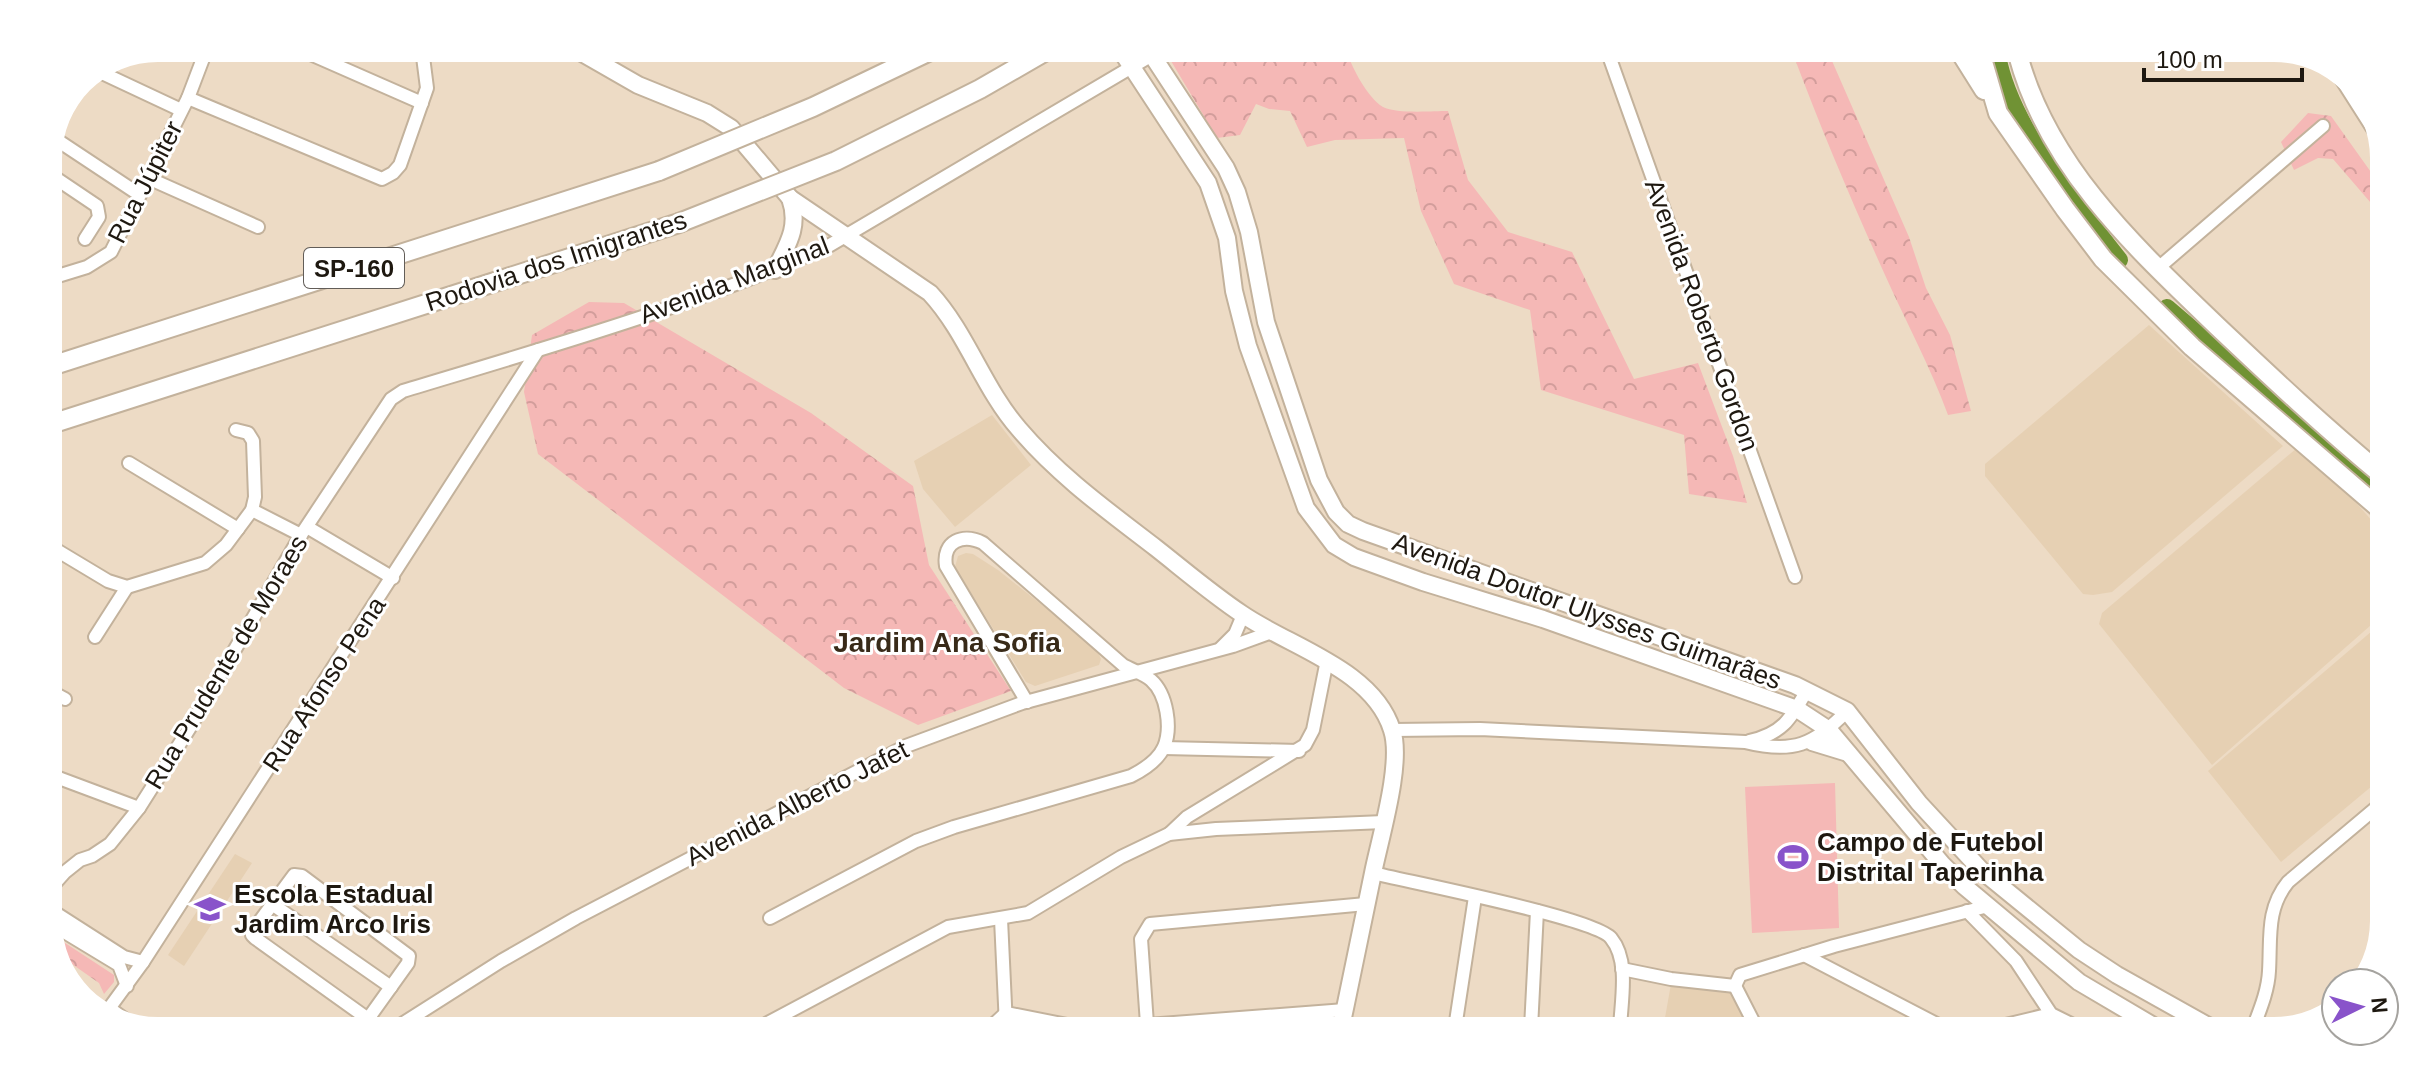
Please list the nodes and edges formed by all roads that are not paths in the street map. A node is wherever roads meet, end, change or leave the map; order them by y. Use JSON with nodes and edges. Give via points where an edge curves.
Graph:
{"nodes":[{"id":1,"x":201,"y":62,"type":"edge"},
{"id":2,"x":329,"y":62,"type":"edge"},
{"id":3,"x":424,"y":62,"type":"edge"},
{"id":4,"x":598,"y":62,"type":"edge"},
{"id":5,"x":907,"y":62,"type":"edge"},
{"id":6,"x":1027,"y":62,"type":"edge"},
{"id":7,"x":1130,"y":62,"type":"edge"},
{"id":8,"x":1141,"y":62,"type":"edge"},
{"id":9,"x":1156,"y":62,"type":"edge"},
{"id":10,"x":1611,"y":62,"type":"edge"},
{"id":11,"x":1966,"y":62,"type":"edge"},
{"id":12,"x":1983,"y":62,"type":"edge"},
{"id":13,"x":2020,"y":62,"type":"edge"},
{"id":14,"x":2026,"y":62,"type":"edge"},
{"id":15,"x":1134,"y":68,"type":"junction"},
{"id":16,"x":109,"y":76,"type":"edge"},
{"id":17,"x":2026,"y":81,"type":"junction"},
{"id":18,"x":422,"y":103,"type":"junction"},
{"id":19,"x":184,"y":104,"type":"junction"},
{"id":20,"x":1998,"y":113,"type":"junction"},
{"id":21,"x":2323,"y":126,"type":"dead end"},
{"id":22,"x":63,"y":144,"type":"edge"},
{"id":23,"x":1205,"y":177,"type":"junction"},
{"id":24,"x":148,"y":178,"type":"junction"},
{"id":25,"x":62,"y":182,"type":"edge"},
{"id":26,"x":140,"y":195,"type":"junction"},
{"id":27,"x":790,"y":198,"type":"junction"},
{"id":28,"x":258,"y":227,"type":"dead end"},
{"id":29,"x":1249,"y":232,"type":"junction"},
{"id":30,"x":844,"y":236,"type":"junction"},
{"id":31,"x":85,"y":239,"type":"dead end"},
{"id":32,"x":1230,"y":259,"type":"junction"},
{"id":33,"x":2157,"y":269,"type":"junction"},
{"id":34,"x":775,"y":270,"type":"junction"},
{"id":35,"x":62,"y":275,"type":"edge"},
{"id":36,"x":1266,"y":322,"type":"junction"},
{"id":37,"x":538,"y":350,"type":"junction"},
{"id":38,"x":62,"y":363,"type":"edge"},
{"id":39,"x":383,"y":412,"type":"joint"},
{"id":40,"x":62,"y":421,"type":"edge"},
{"id":41,"x":236,"y":430,"type":"dead end"},
{"id":42,"x":129,"y":463,"type":"dead end"},
{"id":43,"x":2370,"y":464,"type":"edge"},
{"id":44,"x":2370,"y":500,"type":"edge"},
{"id":45,"x":252,"y":510,"type":"junction"},
{"id":46,"x":238,"y":529,"type":"junction"},
{"id":47,"x":304,"y":531,"type":"junction"},
{"id":48,"x":62,"y":553,"type":"edge"},
{"id":49,"x":1795,"y":577,"type":"dead end"},
{"id":50,"x":393,"y":578,"type":"junction"},
{"id":51,"x":1423,"y":582,"type":"junction"},
{"id":52,"x":1503,"y":583,"type":"junction"},
{"id":53,"x":127,"y":587,"type":"junction"},
{"id":54,"x":1243,"y":615,"type":"junction"},
{"id":55,"x":1272,"y":632,"type":"junction"},
{"id":56,"x":95,"y":637,"type":"dead end"},
{"id":57,"x":1221,"y":648,"type":"junction"},
{"id":58,"x":1327,"y":660,"type":"junction"},
{"id":59,"x":1137,"y":672,"type":"junction"},
{"id":60,"x":1807,"y":690,"type":"junction"},
{"id":61,"x":62,"y":697,"type":"edge"},
{"id":62,"x":65,"y":699,"type":"dead end"},
{"id":63,"x":1027,"y":702,"type":"junction"},
{"id":64,"x":1797,"y":709,"type":"junction"},
{"id":65,"x":1847,"y":711,"type":"junction"},
{"id":66,"x":1785,"y":722,"type":"junction"},
{"id":67,"x":1392,"y":730,"type":"junction"},
{"id":68,"x":1829,"y":730,"type":"junction"},
{"id":69,"x":1745,"y":742,"type":"junction"},
{"id":70,"x":1808,"y":743,"type":"junction"},
{"id":71,"x":1164,"y":748,"type":"junction"},
{"id":72,"x":1299,"y":751,"type":"junction"},
{"id":73,"x":1848,"y":753,"type":"junction"},
{"id":74,"x":62,"y":779,"type":"edge"},
{"id":75,"x":1214,"y":800,"type":"junction"},
{"id":76,"x":139,"y":808,"type":"junction"},
{"id":77,"x":2370,"y":813,"type":"edge"},
{"id":78,"x":1384,"y":822,"type":"junction"},
{"id":79,"x":1216,"y":829,"type":"junction"},
{"id":80,"x":1169,"y":834,"type":"junction"},
{"id":81,"x":1373,"y":873,"type":"junction"},
{"id":82,"x":62,"y":875,"type":"edge"},
{"id":83,"x":1475,"y":897,"type":"junction"},
{"id":84,"x":272,"y":904,"type":"junction"},
{"id":85,"x":1366,"y":904,"type":"junction"},
{"id":86,"x":1988,"y":906,"type":"junction"},
{"id":87,"x":1537,"y":911,"type":"junction"},
{"id":88,"x":1967,"y":911,"type":"junction"},
{"id":89,"x":62,"y":917,"type":"edge"},
{"id":90,"x":770,"y":918,"type":"dead end"},
{"id":91,"x":1001,"y":919,"type":"junction"},
{"id":92,"x":62,"y":931,"type":"edge"},
{"id":93,"x":1804,"y":955,"type":"junction"},
{"id":94,"x":143,"y":962,"type":"junction"},
{"id":95,"x":1622,"y":969,"type":"junction"},
{"id":96,"x":127,"y":986,"type":"junction"},
{"id":97,"x":1735,"y":986,"type":"junction"},
{"id":98,"x":391,"y":987,"type":"junction"},
{"id":99,"x":112,"y":1005,"type":"edge"},
{"id":100,"x":2118,"y":1005,"type":"junction"},
{"id":101,"x":1345,"y":1010,"type":"junction"},
{"id":102,"x":2051,"y":1014,"type":"junction"},
{"id":103,"x":364,"y":1017,"type":"edge"},
{"id":104,"x":374,"y":1017,"type":"edge"},
{"id":105,"x":413,"y":1017,"type":"edge"},
{"id":106,"x":779,"y":1017,"type":"edge"},
{"id":107,"x":1006,"y":1017,"type":"edge"},
{"id":108,"x":1147,"y":1017,"type":"edge"},
{"id":109,"x":1286,"y":1017,"type":"edge"},
{"id":110,"x":1343,"y":1017,"type":"edge"},
{"id":111,"x":1457,"y":1017,"type":"edge"},
{"id":112,"x":1532,"y":1017,"type":"edge"},
{"id":113,"x":1620,"y":1017,"type":"edge"},
{"id":114,"x":1751,"y":1017,"type":"edge"},
{"id":115,"x":1923,"y":1017,"type":"edge"},
{"id":116,"x":2039,"y":1017,"type":"edge"},
{"id":117,"x":2057,"y":1017,"type":"edge"},
{"id":118,"x":2130,"y":1017,"type":"edge"},
{"id":119,"x":2138,"y":1017,"type":"edge"},
{"id":120,"x":2192,"y":1017,"type":"edge"},
{"id":121,"x":2257,"y":1017,"type":"edge"}],
"edges":[{"from":1,"to":19,"type":"street","name":"Rua Júpiter"},
{"from":2,"to":18,"type":"street"},
{"from":3,"to":18,"type":"street","via":[[427,88]]},
{"from":4,"to":27,"type":"main road","via":[[731,128]]},
{"from":5,"to":38,"type":"highway","name":"Rodovia dos Imigrantes","number":"SP-160","bridge":true,"via":[[659,171]]},
{"from":6,"to":40,"type":"highway","name":"Rodovia dos Imigrantes","number":"SP-160","bridge":true,"via":[[836,161],[679,223]]},
{"from":7,"to":15,"type":"main road","name":"Avenida Doutor Ulysses Guimarães"},
{"from":8,"to":15,"type":"street","name":"Avenida Marginal"},
{"from":9,"to":29,"type":"main road","name":"Avenida Doutor Ulysses Guimarães","via":[[1226,168]]},
{"from":10,"to":49,"type":"street","name":"Avenida Roberto Gordon"},
{"from":11,"to":20,"type":"highway"},
{"from":12,"to":20,"type":"highway"},
{"from":13,"to":17,"type":"highway"},
{"from":14,"to":17,"type":"highway"},
{"from":15,"to":23,"type":"main road","name":"Avenida Doutor Ulysses Guimarães"},
{"from":15,"to":30,"type":"street","name":"Avenida Marginal"},
{"from":16,"to":19,"type":"street"},
{"from":17,"to":33,"type":"highway","via":[[2094,199]]},
{"from":18,"to":19,"type":"street","via":[[400,165],[382,179]]},
{"from":19,"to":24,"type":"street","name":"Rua Júpiter"},
{"from":20,"to":44,"type":"highway","via":[[2065,209],[2132,290]]},
{"from":21,"to":33,"type":"street"},
{"from":22,"to":26,"type":"street"},
{"from":23,"to":29,"type":"main road","via":[[1215,187],[1233,237],[1240,240]]},
{"from":23,"to":32,"type":"main road","name":"Avenida Doutor Ulysses Guimarães"},
{"from":24,"to":26,"type":"street","name":"Rua Júpiter"},
{"from":24,"to":28,"type":"street"},
{"from":25,"to":31,"type":"street","via":[[97,206],[99,217]]},
{"from":26,"to":35,"type":"street","name":"Rua Júpiter","via":[[111,252]]},
{"from":27,"to":30,"type":"main road"},
{"from":27,"to":34,"type":"main road","via":[[795,229]]},
{"from":29,"to":36,"type":"main road","name":"Avenida Doutor Ulysses Guimarães"},
{"from":30,"to":34,"type":"street","name":"Avenida Marginal"},
{"from":30,"to":54,"type":"main road","via":[[938,301],[998,402],[1079,489]]},
{"from":32,"to":36,"type":"main road","via":[[1240,253],[1246,257],[1254,305]]},
{"from":32,"to":51,"type":"main road","name":"Avenida Doutor Ulysses Guimarães","via":[[1248,346],[1306,508],[1344,551]]},
{"from":33,"to":43,"type":"highway"},
{"from":34,"to":37,"type":"street","name":"Avenida Marginal"},
{"from":36,"to":52,"type":"main road","name":"Avenida Doutor Ulysses Guimarães","via":[[1319,480],[1336,512],[1363,531]]},
{"from":37,"to":39,"type":"street","name":"Avenida Marginal","via":[[403,391]]},
{"from":37,"to":50,"type":"street","name":"Rua Afonso Pena"},
{"from":39,"to":47,"type":"street","name":"Rua Prudente de Moraes"},
{"from":41,"to":45,"type":"street","via":[[248,433],[253,441]]},
{"from":42,"to":46,"type":"street"},
{"from":45,"to":46,"type":"street"},
{"from":45,"to":47,"type":"street"},
{"from":46,"to":53,"type":"street","via":[[205,563]]},
{"from":47,"to":50,"type":"street"},
{"from":47,"to":76,"type":"street","name":"Rua Prudente de Moraes"},
{"from":48,"to":53,"type":"street"},
{"from":50,"to":94,"type":"street","name":"Rua Afonso Pena"},
{"from":51,"to":52,"type":"main road","via":[[1452,581],[1489,591]]},
{"from":51,"to":64,"type":"main road","name":"Avenida Doutor Ulysses Guimarães"},
{"from":52,"to":60,"type":"main road","name":"Avenida Doutor Ulysses Guimarães"},
{"from":53,"to":56,"type":"street"},
{"from":54,"to":55,"type":"main road"},
{"from":54,"to":57,"type":"street"},
{"from":55,"to":57,"type":"street","name":"Avenida Alberto Jafet"},
{"from":55,"to":58,"type":"main road"},
{"from":57,"to":59,"type":"street","name":"Avenida Alberto Jafet"},
{"from":58,"to":67,"type":"main road","via":[[1364,688]]},
{"from":58,"to":72,"type":"street","via":[[1313,730]]},
{"from":59,"to":63,"type":"street","name":"Avenida Alberto Jafet"},
{"from":59,"to":63,"type":"street","via":[[983,543],[967,537],[955,541],[946,553],[946,566]]},
{"from":59,"to":71,"type":"street","via":[[1149,678],[1164,702]]},
{"from":60,"to":64,"type":"street"},
{"from":60,"to":65,"type":"main road","name":"Avenida Doutor Ulysses Guimarães"},
{"from":61,"to":62,"type":"street"},
{"from":63,"to":105,"type":"street","name":"Avenida Alberto Jafet","via":[[906,746],[576,918]]},
{"from":64,"to":66,"type":"street"},
{"from":64,"to":68,"type":"main road","name":"Avenida Doutor Ulysses Guimarães"},
{"from":65,"to":68,"type":"street"},
{"from":65,"to":120,"type":"main road","name":"Avenida Doutor Ulysses Guimarães","via":[[1919,803],[1992,880],[2079,950]]},
{"from":66,"to":69,"type":"street","via":[[1769,736]]},
{"from":66,"to":70,"type":"street","via":[[1791,735]]},
{"from":67,"to":69,"type":"street"},
{"from":67,"to":78,"type":"main road","via":[[1395,752]]},
{"from":68,"to":70,"type":"street"},
{"from":68,"to":73,"type":"main road","name":"Avenida Doutor Ulysses Guimarães"},
{"from":69,"to":70,"type":"street","via":[[1774,749]]},
{"from":70,"to":73,"type":"main road"},
{"from":71,"to":72,"type":"street"},
{"from":71,"to":90,"type":"street","via":[[1131,776],[916,841]]},
{"from":72,"to":75,"type":"street"},
{"from":73,"to":86,"type":"main road","name":"Avenida Doutor Ulysses Guimarães","via":[[1942,864]]},
{"from":74,"to":76,"type":"street"},
{"from":75,"to":79,"type":"street"},
{"from":75,"to":80,"type":"street"},
{"from":76,"to":82,"type":"street","name":"Rua Prudente de Moraes","via":[[101,852]]},
{"from":77,"to":121,"type":"street","via":[[2278,895],[2269,932],[2267,985]]},
{"from":78,"to":79,"type":"street"},
{"from":78,"to":81,"type":"main road"},
{"from":79,"to":80,"type":"street"},
{"from":80,"to":91,"type":"street","via":[[1036,909]]},
{"from":81,"to":83,"type":"street"},
{"from":81,"to":85,"type":"main road"},
{"from":83,"to":87,"type":"street"},
{"from":83,"to":111,"type":"street"},
{"from":84,"to":98,"type":"street"},
{"from":84,"to":98,"type":"street","via":[[291,877],[302,876],[409,956]]},
{"from":84,"to":103,"type":"street","via":[[252,935]]},
{"from":85,"to":101,"type":"main road"},
{"from":85,"to":108,"type":"street","via":[[1150,924],[1141,939]]},
{"from":86,"to":88,"type":"street"},
{"from":86,"to":100,"type":"main road","name":"Avenida Doutor Ulysses Guimarães","via":[[2079,982]]},
{"from":87,"to":95,"type":"street","via":[[1605,932],[1617,948]]},
{"from":87,"to":112,"type":"street"},
{"from":88,"to":93,"type":"street"},
{"from":88,"to":102,"type":"street","via":[[2016,961]]},
{"from":89,"to":94,"type":"street","via":[[124,957]]},
{"from":91,"to":106,"type":"street","via":[[948,927]]},
{"from":91,"to":107,"type":"street"},
{"from":92,"to":96,"type":"street","via":[[119,965]]},
{"from":93,"to":97,"type":"street","via":[[1740,975]]},
{"from":93,"to":115,"type":"street"},
{"from":94,"to":96,"type":"street","name":"Rua Afonso Pena"},
{"from":95,"to":97,"type":"street"},
{"from":95,"to":113,"type":"street"},
{"from":96,"to":99,"type":"street","name":"Rua Afonso Pena"},
{"from":97,"to":114,"type":"street"},
{"from":98,"to":104,"type":"street"},
{"from":100,"to":118,"type":"main road"},
{"from":100,"to":119,"type":"main road","name":"Avenida Doutor Ulysses Guimarães"},
{"from":101,"to":109,"type":"street"},
{"from":101,"to":110,"type":"main road"},
{"from":102,"to":116,"type":"street"},
{"from":102,"to":117,"type":"street"}]}
